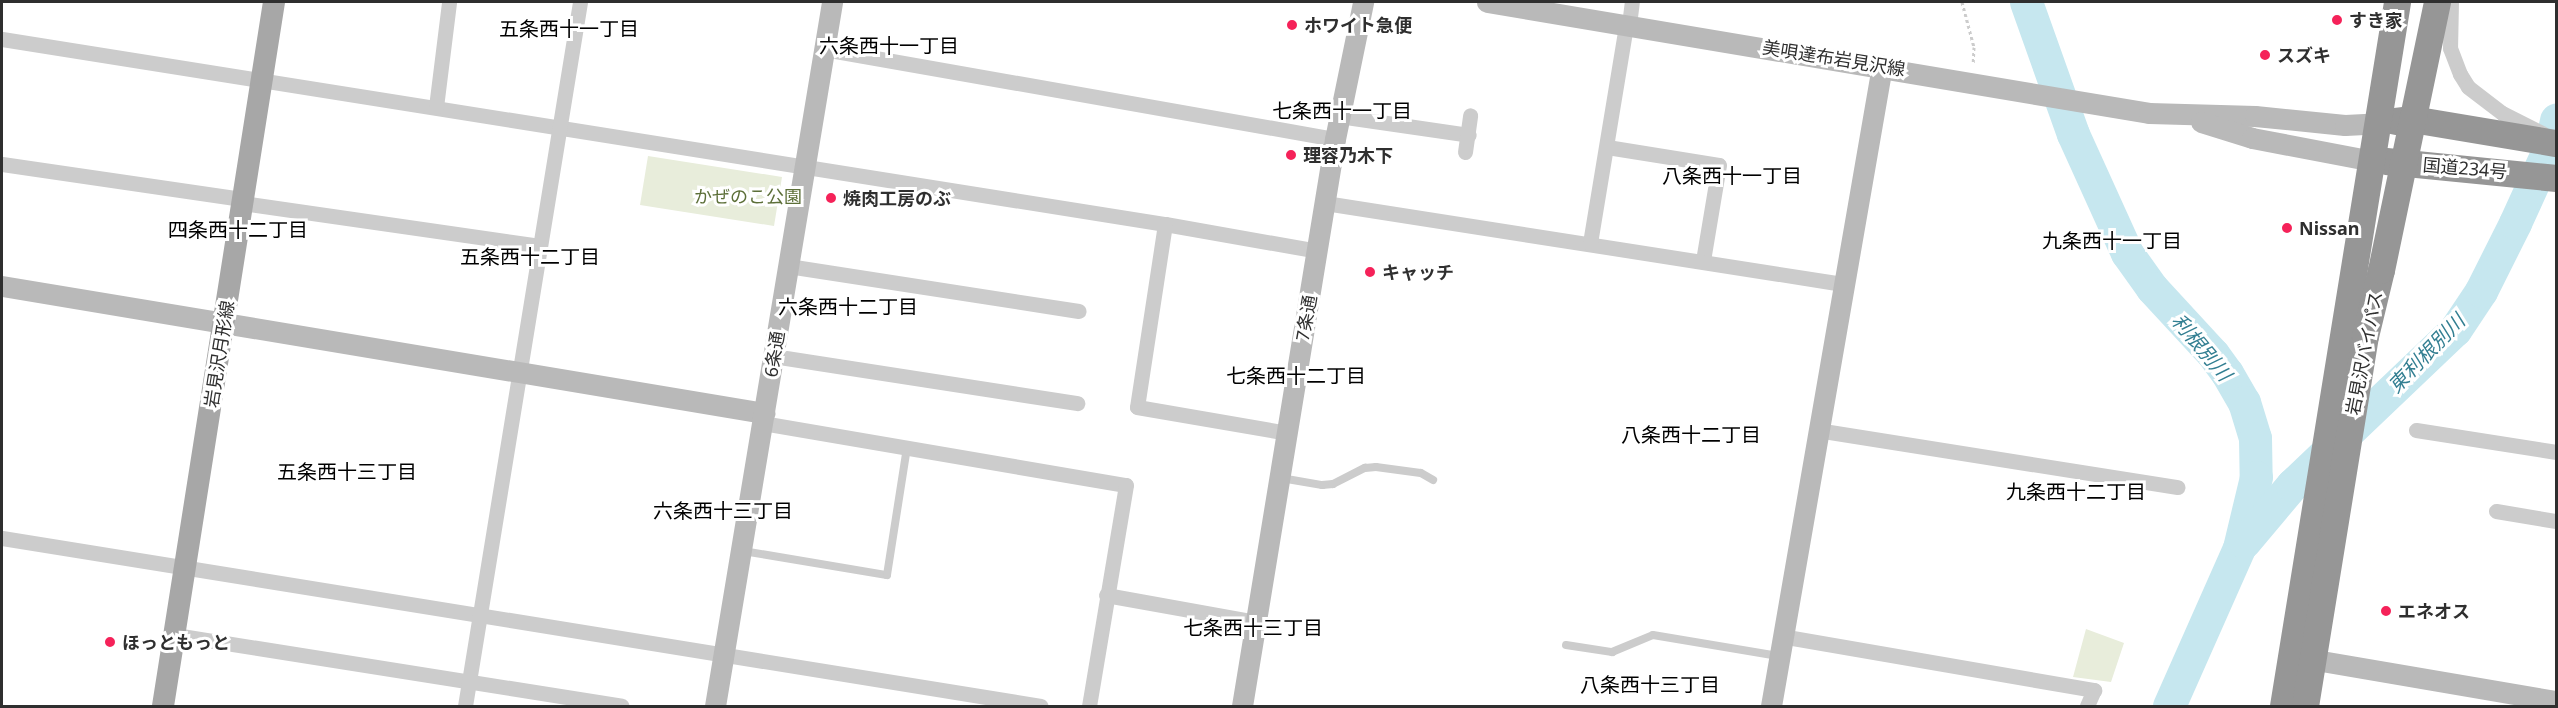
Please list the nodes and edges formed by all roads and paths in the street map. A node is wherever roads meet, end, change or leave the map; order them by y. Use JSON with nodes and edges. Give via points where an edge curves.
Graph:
{"nodes":[{"id":1,"x":274,"y":2,"type":"edge"},
{"id":2,"x":449,"y":2,"type":"edge"},
{"id":3,"x":580,"y":2,"type":"edge"},
{"id":4,"x":832,"y":2,"type":"edge"},
{"id":5,"x":1363,"y":2,"type":"edge"},
{"id":6,"x":1487,"y":2,"type":"edge"},
{"id":7,"x":1632,"y":2,"type":"edge"},
{"id":8,"x":1962,"y":2,"type":"edge"},
{"id":9,"x":2396,"y":2,"type":"edge"},
{"id":10,"x":2437,"y":2,"type":"edge"},
{"id":11,"x":2451,"y":2,"type":"edge"},
{"id":12,"x":1627,"y":25,"type":"junction"},
{"id":13,"x":2,"y":39,"type":"edge"},
{"id":14,"x":824,"y":49,"type":"junction"},
{"id":15,"x":1882,"y":66,"type":"junction"},
{"id":16,"x":262,"y":79,"type":"junction"},
{"id":17,"x":1971,"y":81,"type":"junction"},
{"id":18,"x":436,"y":107,"type":"junction"},
{"id":19,"x":1470,"y":115,"type":"dead end"},
{"id":20,"x":1339,"y":116,"type":"junction"},
{"id":21,"x":2181,"y":116,"type":"junction"},
{"id":22,"x":2412,"y":119,"type":"junction"},
{"id":23,"x":2379,"y":123,"type":"junction"},
{"id":24,"x":560,"y":127,"type":"junction"},
{"id":25,"x":1469,"y":135,"type":"junction"},
{"id":26,"x":1335,"y":139,"type":"junction"},
{"id":27,"x":2556,"y":142,"type":"edge"},
{"id":28,"x":1607,"y":147,"type":"junction"},
{"id":29,"x":1465,"y":152,"type":"dead end"},
{"id":30,"x":2373,"y":160,"type":"junction"},
{"id":31,"x":2403,"y":163,"type":"junction"},
{"id":32,"x":2,"y":164,"type":"edge"},
{"id":33,"x":805,"y":168,"type":"junction"},
{"id":34,"x":2556,"y":178,"type":"edge"},
{"id":35,"x":243,"y":201,"type":"junction"},
{"id":36,"x":1325,"y":203,"type":"junction"},
{"id":37,"x":1165,"y":224,"type":"junction"},
{"id":38,"x":1590,"y":243,"type":"junction"},
{"id":39,"x":540,"y":246,"type":"junction"},
{"id":40,"x":1318,"y":251,"type":"junction"},
{"id":41,"x":1703,"y":261,"type":"junction"},
{"id":42,"x":788,"y":266,"type":"junction"},
{"id":43,"x":1843,"y":284,"type":"junction"},
{"id":44,"x":2,"y":286,"type":"edge"},
{"id":45,"x":1079,"y":311,"type":"dead end"},
{"id":46,"x":224,"y":324,"type":"junction"},
{"id":47,"x":774,"y":356,"type":"junction"},
{"id":48,"x":522,"y":372,"type":"junction"},
{"id":49,"x":2346,"y":387,"type":"junction"},
{"id":50,"x":1077,"y":403,"type":"dead end"},
{"id":51,"x":763,"y":418,"type":"junction"},
{"id":52,"x":1817,"y":430,"type":"junction"},
{"id":53,"x":2416,"y":430,"type":"dead end"},
{"id":54,"x":1287,"y":434,"type":"junction"},
{"id":55,"x":907,"y":448,"type":"junction"},
{"id":56,"x":2556,"y":452,"type":"edge"},
{"id":57,"x":1280,"y":478,"type":"junction"},
{"id":58,"x":1433,"y":480,"type":"dead end"},
{"id":59,"x":2178,"y":488,"type":"dead end"},
{"id":60,"x":2496,"y":511,"type":"dead end"},
{"id":61,"x":2556,"y":521,"type":"edge"},
{"id":62,"x":2,"y":538,"type":"edge"},
{"id":63,"x":742,"y":551,"type":"junction"},
{"id":64,"x":185,"y":568,"type":"junction"},
{"id":65,"x":1106,"y":595,"type":"junction"},
{"id":66,"x":481,"y":616,"type":"junction"},
{"id":67,"x":1256,"y":622,"type":"junction"},
{"id":68,"x":174,"y":636,"type":"junction"},
{"id":69,"x":1566,"y":645,"type":"dead end"},
{"id":70,"x":1780,"y":646,"type":"junction"},
{"id":71,"x":725,"y":655,"type":"junction"},
{"id":72,"x":2302,"y":658,"type":"junction"},
{"id":73,"x":469,"y":682,"type":"junction"},
{"id":74,"x":2556,"y":701,"type":"edge"},
{"id":75,"x":163,"y":706,"type":"edge"},
{"id":76,"x":465,"y":706,"type":"edge"},
{"id":77,"x":621,"y":706,"type":"edge"},
{"id":78,"x":715,"y":706,"type":"edge"},
{"id":79,"x":1041,"y":706,"type":"edge"},
{"id":80,"x":1089,"y":706,"type":"edge"},
{"id":81,"x":1242,"y":706,"type":"edge"},
{"id":82,"x":1771,"y":706,"type":"edge"},
{"id":83,"x":2087,"y":706,"type":"edge"},
{"id":84,"x":2283,"y":706,"type":"edge"},
{"id":85,"x":2304,"y":706,"type":"edge"}],
"edges":[{"from":1,"to":16,"type":"main road","name":"岩見沢月形線"},
{"from":2,"to":18,"type":"street"},
{"from":3,"to":24,"type":"street"},
{"from":4,"to":14,"type":"street","name":"6条通"},
{"from":5,"to":20,"type":"street","name":"7条通"},
{"from":6,"to":12,"type":"street","name":"美唄達布岩見沢線"},
{"from":7,"to":12,"type":"street"},
{"from":8,"to":17,"type":"path","via":[[1974,47]]},
{"from":9,"to":23,"type":"highway","name":"岩見沢バイパス"},
{"from":10,"to":22,"type":"highway","name":"岩見沢バイパス"},
{"from":11,"to":27,"type":"street","via":[[2450,48],[2468,87],[2486,104]]},
{"from":12,"to":15,"type":"street","name":"美唄達布岩見沢線"},
{"from":12,"to":28,"type":"street"},
{"from":13,"to":16,"type":"street"},
{"from":14,"to":26,"type":"street"},
{"from":14,"to":33,"type":"street","name":"6条通"},
{"from":15,"to":17,"type":"street","name":"美唄達布岩見沢線"},
{"from":15,"to":43,"type":"street"},
{"from":16,"to":18,"type":"street"},
{"from":16,"to":35,"type":"main road","name":"岩見沢月形線"},
{"from":17,"to":21,"type":"street","name":"美唄達布岩見沢線"},
{"from":18,"to":24,"type":"street"},
{"from":19,"to":25,"type":"street"},
{"from":20,"to":25,"type":"street"},
{"from":20,"to":26,"type":"street","name":"7条通"},
{"from":21,"to":23,"type":"street","name":"美唄達布岩見沢線","via":[[2255,116],[2345,125]]},
{"from":21,"to":30,"type":"street","name":"美唄達布岩見沢線","via":[[2252,138]]},
{"from":22,"to":23,"type":"highway"},
{"from":22,"to":27,"type":"highway"},
{"from":22,"to":31,"type":"highway","name":"岩見沢バイパス"},
{"from":23,"to":30,"type":"highway","name":"岩見沢バイパス"},
{"from":24,"to":33,"type":"street"},
{"from":24,"to":39,"type":"street"},
{"from":25,"to":29,"type":"street"},
{"from":26,"to":36,"type":"street","name":"7条通"},
{"from":28,"to":38,"type":"street"},
{"from":28,"to":41,"type":"street","via":[[1719,165]]},
{"from":30,"to":31,"type":"highway","name":"国道234号"},
{"from":30,"to":49,"type":"highway","name":"岩見沢バイパス"},
{"from":31,"to":34,"type":"highway","name":"国道234号"},
{"from":31,"to":49,"type":"highway","name":"岩見沢バイパス"},
{"from":32,"to":35,"type":"street"},
{"from":33,"to":37,"type":"street"},
{"from":33,"to":42,"type":"street","name":"6条通"},
{"from":35,"to":39,"type":"street"},
{"from":35,"to":46,"type":"main road","name":"岩見沢月形線"},
{"from":36,"to":38,"type":"street"},
{"from":36,"to":40,"type":"street","name":"7条通"},
{"from":37,"to":40,"type":"street"},
{"from":37,"to":54,"type":"street","via":[[1137,407]]},
{"from":38,"to":41,"type":"street"},
{"from":39,"to":48,"type":"street"},
{"from":40,"to":54,"type":"street","name":"7条通"},
{"from":41,"to":43,"type":"street"},
{"from":42,"to":45,"type":"street"},
{"from":42,"to":47,"type":"street","name":"6条通"},
{"from":43,"to":52,"type":"street"},
{"from":44,"to":46,"type":"street"},
{"from":46,"to":48,"type":"street"},
{"from":46,"to":64,"type":"main road","name":"岩見沢月形線"},
{"from":47,"to":50,"type":"street"},
{"from":47,"to":51,"type":"street","name":"6条通"},
{"from":48,"to":51,"type":"street"},
{"from":48,"to":66,"type":"street"},
{"from":49,"to":72,"type":"highway","name":"岩見沢バイパス"},
{"from":51,"to":55,"type":"street"},
{"from":51,"to":63,"type":"street","name":"6条通"},
{"from":52,"to":59,"type":"street"},
{"from":52,"to":70,"type":"street"},
{"from":53,"to":56,"type":"street"},
{"from":54,"to":57,"type":"street","name":"7条通"},
{"from":55,"to":63,"type":"lane","via":[[887,575]]},
{"from":55,"to":65,"type":"street","via":[[1126,485]]},
{"from":57,"to":58,"type":"lane","via":[[1333,484],[1376,467],[1421,473]]},
{"from":57,"to":67,"type":"street","name":"7条通"},
{"from":60,"to":61,"type":"street"},
{"from":62,"to":64,"type":"street"},
{"from":63,"to":71,"type":"street","name":"6条通"},
{"from":64,"to":66,"type":"street"},
{"from":64,"to":68,"type":"main road","name":"岩見沢月形線"},
{"from":65,"to":67,"type":"street"},
{"from":65,"to":80,"type":"street"},
{"from":66,"to":71,"type":"street"},
{"from":66,"to":73,"type":"street"},
{"from":67,"to":81,"type":"street","name":"7条通"},
{"from":68,"to":73,"type":"street"},
{"from":68,"to":75,"type":"main road","name":"岩見沢月形線"},
{"from":69,"to":70,"type":"lane","via":[[1612,652],[1653,635]]},
{"from":70,"to":82,"type":"street"},
{"from":70,"to":83,"type":"street","via":[[2094,690]]},
{"from":71,"to":78,"type":"street","name":"6条通"},
{"from":71,"to":79,"type":"street"},
{"from":72,"to":74,"type":"street"},
{"from":72,"to":84,"type":"highway","name":"岩見沢バイパス"},
{"from":72,"to":85,"type":"highway","name":"岩見沢バイパス"},
{"from":73,"to":76,"type":"street"},
{"from":73,"to":77,"type":"street"}]}
